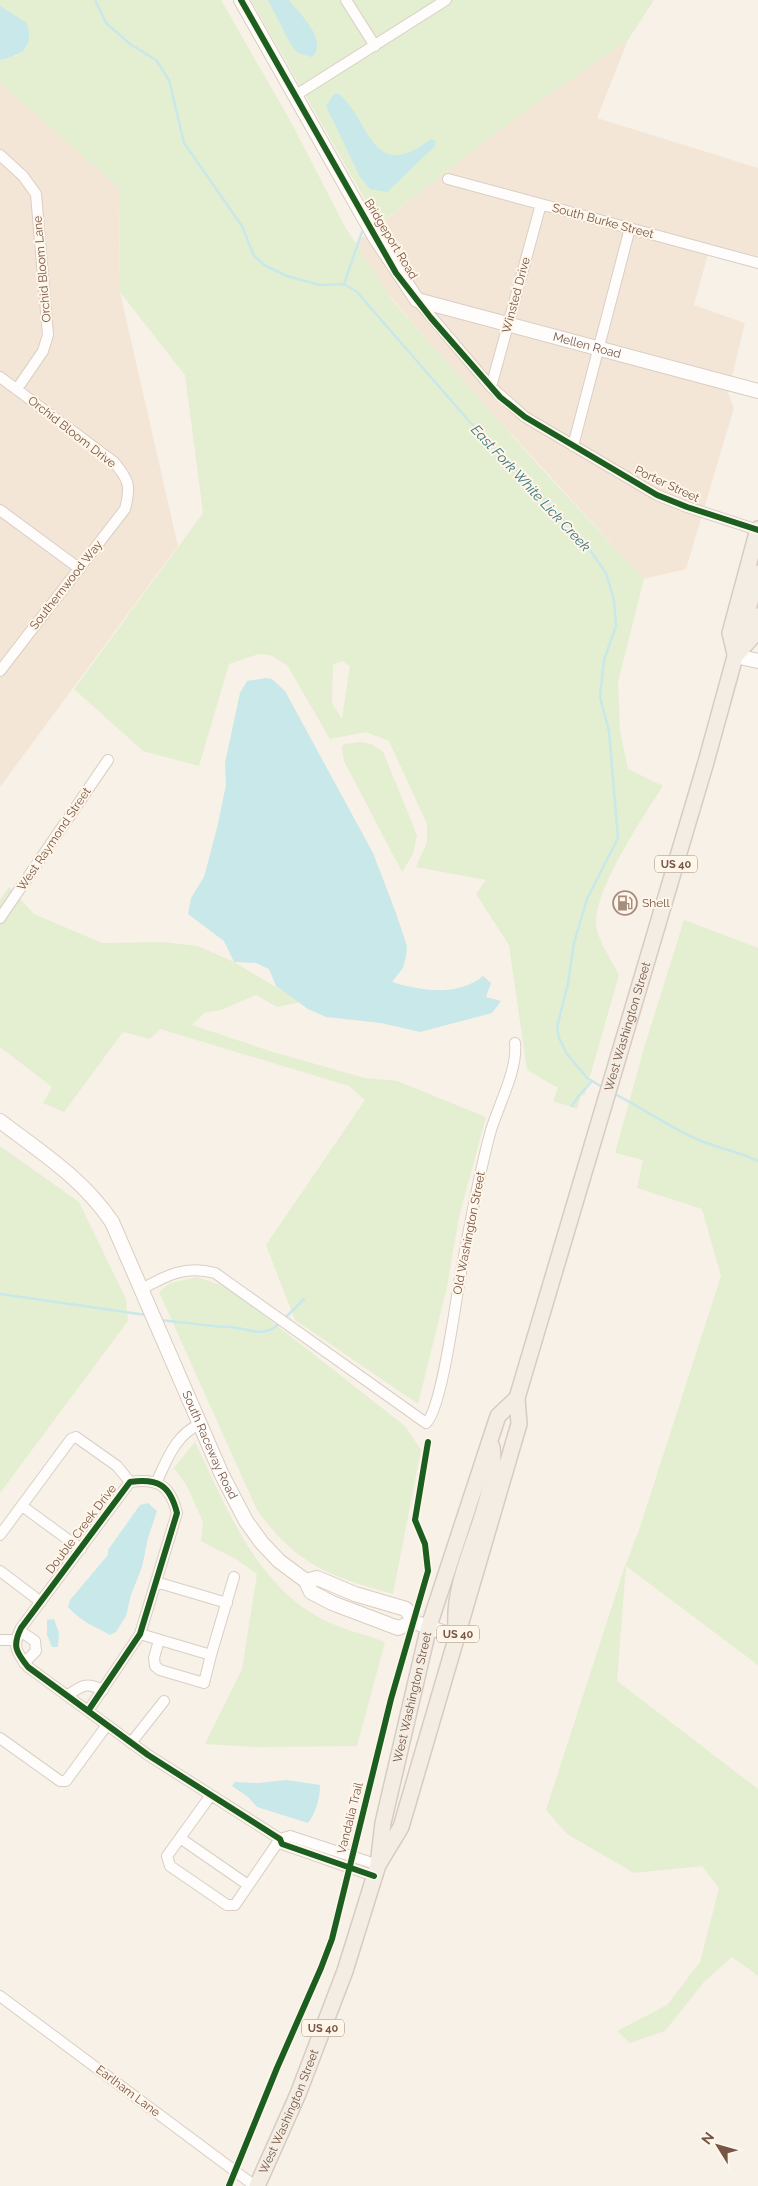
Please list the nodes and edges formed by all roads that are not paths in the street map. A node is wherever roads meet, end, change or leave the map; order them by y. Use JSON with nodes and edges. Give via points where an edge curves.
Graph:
{"nodes":[{"id":1,"x":241,"y":0,"type":"edge"},
{"id":2,"x":346,"y":0,"type":"edge"},
{"id":3,"x":446,"y":0,"type":"edge"},
{"id":4,"x":375,"y":46,"type":"junction"},
{"id":5,"x":296,"y":95,"type":"junction"},
{"id":6,"x":0,"y":156,"type":"edge"},
{"id":7,"x":448,"y":179,"type":"dead end"},
{"id":8,"x":541,"y":204,"type":"junction"},
{"id":9,"x":630,"y":228,"type":"junction"},
{"id":10,"x":758,"y":263,"type":"edge"},
{"id":11,"x":417,"y":300,"type":"junction"},
{"id":12,"x":508,"y":323,"type":"junction"},
{"id":13,"x":599,"y":347,"type":"junction"},
{"id":14,"x":0,"y":377,"type":"edge"},
{"id":15,"x":491,"y":387,"type":"junction"},
{"id":16,"x":17,"y":389,"type":"junction"},
{"id":17,"x":758,"y":391,"type":"edge"},
{"id":18,"x":573,"y":446,"type":"junction"},
{"id":19,"x":128,"y":497,"type":"joint"},
{"id":20,"x":0,"y":510,"type":"edge"},
{"id":21,"x":758,"y":530,"type":"edge"},
{"id":22,"x":80,"y":568,"type":"junction"},
{"id":23,"x":758,"y":574,"type":"edge"},
{"id":24,"x":758,"y":616,"type":"edge"},
{"id":25,"x":735,"y":656,"type":"junction"},
{"id":26,"x":758,"y":661,"type":"edge"},
{"id":27,"x":0,"y":672,"type":"edge"},
{"id":28,"x":108,"y":760,"type":"dead end"},
{"id":29,"x":0,"y":918,"type":"edge"},
{"id":30,"x":515,"y":1043,"type":"dead end"},
{"id":31,"x":0,"y":1121,"type":"edge"},
{"id":32,"x":142,"y":1289,"type":"junction"},
{"id":33,"x":517,"y":1398,"type":"junction"},
{"id":34,"x":200,"y":1424,"type":"junction"},
{"id":35,"x":491,"y":1438,"type":"junction"},
{"id":36,"x":130,"y":1482,"type":"junction"},
{"id":37,"x":156,"y":1483,"type":"junction"},
{"id":38,"x":22,"y":1506,"type":"junction"},
{"id":39,"x":0,"y":1535,"type":"edge"},
{"id":40,"x":81,"y":1549,"type":"junction"},
{"id":41,"x":0,"y":1571,"type":"edge"},
{"id":42,"x":234,"y":1578,"type":"dead end"},
{"id":43,"x":306,"y":1581,"type":"junction"},
{"id":44,"x":156,"y":1582,"type":"junction"},
{"id":45,"x":41,"y":1602,"type":"junction"},
{"id":46,"x":227,"y":1603,"type":"junction"},
{"id":47,"x":414,"y":1622,"type":"junction"},
{"id":48,"x":429,"y":1626,"type":"junction"},
{"id":49,"x":140,"y":1634,"type":"junction"},
{"id":50,"x":18,"y":1636,"type":"junction"},
{"id":51,"x":457,"y":1637,"type":"junction"},
{"id":52,"x":0,"y":1640,"type":"edge"},
{"id":53,"x":159,"y":1640,"type":"junction"},
{"id":54,"x":211,"y":1655,"type":"junction"},
{"id":55,"x":24,"y":1663,"type":"junction"},
{"id":56,"x":103,"y":1690,"type":"junction"},
{"id":57,"x":67,"y":1696,"type":"junction"},
{"id":58,"x":164,"y":1701,"type":"dead end"},
{"id":59,"x":88,"y":1711,"type":"junction"},
{"id":60,"x":107,"y":1725,"type":"junction"},
{"id":61,"x":0,"y":1738,"type":"edge"},
{"id":62,"x":131,"y":1743,"type":"junction"},
{"id":63,"x":390,"y":1793,"type":"junction"},
{"id":64,"x":211,"y":1795,"type":"junction"},
{"id":65,"x":400,"y":1827,"type":"junction"},
{"id":66,"x":180,"y":1838,"type":"junction"},
{"id":67,"x":280,"y":1839,"type":"junction"},
{"id":68,"x":376,"y":1870,"type":"junction"},
{"id":69,"x":248,"y":1885,"type":"junction"},
{"id":70,"x":0,"y":1996,"type":"edge"},
{"id":71,"x":256,"y":2186,"type":"edge"}],
"edges":[{"from":1,"to":5,"type":"main road","name":"Bridgeport Road"},
{"from":2,"to":4,"type":"street"},
{"from":3,"to":4,"type":"street"},
{"from":4,"to":5,"type":"street"},
{"from":5,"to":11,"type":"main road","name":"Bridgeport Road","via":[[375,238]]},
{"from":6,"to":16,"type":"street","name":"Orchid Bloom Lane","via":[[23,176],[36,194],[48,335],[43,352]]},
{"from":7,"to":8,"type":"street","name":"South Burke Street"},
{"from":8,"to":9,"type":"street","name":"South Burke Street"},
{"from":8,"to":12,"type":"street","name":"Winsted Drive"},
{"from":9,"to":10,"type":"street","name":"South Burke Street"},
{"from":9,"to":13,"type":"street"},
{"from":11,"to":12,"type":"main road","name":"Mellen Road"},
{"from":11,"to":15,"type":"street","name":"Bridgeport Road"},
{"from":12,"to":13,"type":"main road","name":"Mellen Road"},
{"from":12,"to":15,"type":"street","name":"Winsted Drive"},
{"from":13,"to":17,"type":"main road","name":"Mellen Road"},
{"from":13,"to":18,"type":"street"},
{"from":14,"to":16,"type":"street","name":"Orchid Bloom Drive"},
{"from":15,"to":18,"type":"street","name":"Bridgeport Road","via":[[525,417]]},
{"from":16,"to":19,"type":"street","name":"Orchid Bloom Drive","via":[[114,462],[127,477]]},
{"from":18,"to":21,"type":"street","name":"Porter Street","via":[[671,501]]},
{"from":19,"to":22,"type":"street","name":"Southernwood Way","via":[[125,509]]},
{"from":20,"to":22,"type":"street"},
{"from":21,"to":25,"type":"main road","name":"West Washington Street","number":"US 40","via":[[730,633]]},
{"from":22,"to":27,"type":"street","name":"Southernwood Way"},
{"from":23,"to":25,"type":"main road"},
{"from":24,"to":25,"type":"main road","name":"West Washington Street","number":"US 40","via":[[752,637]]},
{"from":25,"to":26,"type":"main road"},
{"from":25,"to":33,"type":"main road","name":"West Washington Street","number":"US 40"},
{"from":28,"to":29,"type":"street","name":"West Raymond Street"},
{"from":30,"to":32,"type":"street","name":"Old Washington Street","via":[[516,1056],[495,1116],[474,1203],[433,1416],[426,1423],[224,1278],[206,1271],[172,1272]]},
{"from":31,"to":32,"type":"main road","name":"South Raceway Road","via":[[72,1175],[98,1202],[112,1222]]},
{"from":32,"to":34,"type":"main road","name":"South Raceway Road"},
{"from":33,"to":35,"type":"main road","name":"West Washington Street","number":"US 40","via":[[498,1416]]},
{"from":33,"to":51,"type":"main road","name":"West Washington Street","number":"US 40","via":[[519,1424]]},
{"from":34,"to":37,"type":"street","via":[[183,1434]]},
{"from":34,"to":43,"type":"main road","name":"South Raceway Road","via":[[246,1522],[279,1561]]},
{"from":35,"to":48,"type":"main road","name":"West Washington Street","number":"US 40"},
{"from":35,"to":51,"type":"main road","via":[[494,1457],[486,1500],[455,1606]]},
{"from":36,"to":37,"type":"street","name":"Double Creek Drive","via":[[147,1480]]},
{"from":36,"to":38,"type":"street","via":[[117,1466],[76,1437],[71,1439]]},
{"from":36,"to":40,"type":"street","name":"Double Creek Drive"},
{"from":37,"to":44,"type":"street","via":[[173,1496],[177,1513]]},
{"from":38,"to":39,"type":"street"},
{"from":38,"to":40,"type":"street"},
{"from":40,"to":45,"type":"street","name":"Double Creek Drive"},
{"from":41,"to":45,"type":"street"},
{"from":42,"to":46,"type":"street"},
{"from":43,"to":47,"type":"main road","name":"South Raceway Road","via":[[317,1578],[355,1594],[406,1609]]},
{"from":43,"to":47,"type":"main road","name":"South Raceway Road","via":[[311,1592],[349,1610],[398,1628]]},
{"from":44,"to":46,"type":"street"},
{"from":44,"to":49,"type":"street"},
{"from":45,"to":50,"type":"street","name":"Double Creek Drive"},
{"from":46,"to":54,"type":"street"},
{"from":47,"to":48,"type":"main road","name":"South Raceway Road"},
{"from":48,"to":51,"type":"main road","name":"South Raceway Road"},
{"from":48,"to":63,"type":"main road","name":"West Washington Street","number":"US 40"},
{"from":48,"to":65,"type":"main road","via":[[430,1656],[399,1783],[397,1812]]},
{"from":49,"to":53,"type":"street"},
{"from":49,"to":56,"type":"street"},
{"from":50,"to":52,"type":"street"},
{"from":50,"to":55,"type":"street","via":[[18,1655]]},
{"from":50,"to":55,"type":"street","via":[[35,1641],[36,1651]]},
{"from":51,"to":65,"type":"main road","name":"West Washington Street","number":"US 40"},
{"from":53,"to":54,"type":"street"},
{"from":53,"to":54,"type":"street","via":[[155,1666],[204,1683]]},
{"from":55,"to":57,"type":"street"},
{"from":56,"to":57,"type":"street","via":[[90,1684],[78,1687]]},
{"from":56,"to":59,"type":"street"},
{"from":57,"to":59,"type":"street"},
{"from":58,"to":62,"type":"street"},
{"from":59,"to":60,"type":"street"},
{"from":60,"to":61,"type":"street","via":[[66,1781],[60,1781]]},
{"from":60,"to":62,"type":"street"},
{"from":62,"to":64,"type":"street"},
{"from":63,"to":65,"type":"main road","via":[[392,1820]]},
{"from":63,"to":68,"type":"main road","name":"West Washington Street","number":"US 40"},
{"from":64,"to":66,"type":"street"},
{"from":64,"to":67,"type":"street"},
{"from":65,"to":68,"type":"main road","name":"West Washington Street","number":"US 40"},
{"from":66,"to":69,"type":"street"},
{"from":66,"to":69,"type":"street","via":[[167,1856],[170,1866],[227,1905],[235,1905]]},
{"from":67,"to":68,"type":"street","via":[[282,1844],[299,1844]]},
{"from":67,"to":69,"type":"street"},
{"from":68,"to":71,"type":"main road","name":"West Washington Street","number":"US 40","via":[[335,1998],[298,2094]]},
{"from":70,"to":71,"type":"street","name":"Earlham Lane"}]}
